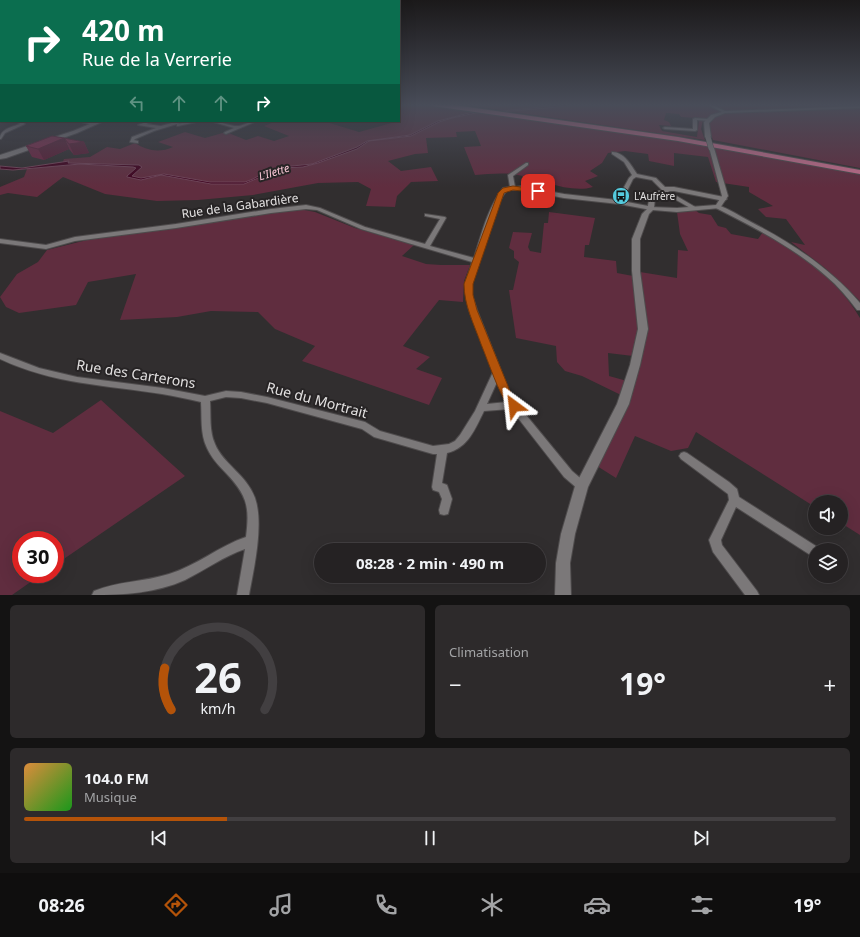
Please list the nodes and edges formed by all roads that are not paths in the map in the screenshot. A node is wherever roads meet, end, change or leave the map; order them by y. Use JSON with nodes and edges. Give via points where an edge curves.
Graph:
{"nodes":[{"id":1,"x":76,"y":132,"type":"edge"},
{"id":2,"x":149,"y":132,"type":"edge"},
{"id":3,"x":229,"y":132,"type":"edge"},
{"id":4,"x":629,"y":132,"type":"edge"},
{"id":5,"x":707,"y":132,"type":"edge"},
{"id":6,"x":226,"y":133,"type":"dead end"},
{"id":7,"x":136,"y":142,"type":"dead end"},
{"id":8,"x":614,"y":153,"type":"dead end"},
{"id":9,"x":1,"y":158,"type":"edge"},
{"id":10,"x":526,"y":164,"type":"dead end"},
{"id":11,"x":860,"y":171,"type":"edge"},
{"id":12,"x":635,"y":175,"type":"junction"},
{"id":13,"x":510,"y":188,"type":"junction"},
{"id":14,"x":664,"y":190,"type":"junction"},
{"id":15,"x":724,"y":199,"type":"junction"},
{"id":16,"x":619,"y":202,"type":"junction"},
{"id":17,"x":718,"y":207,"type":"junction"},
{"id":18,"x":651,"y":208,"type":"junction"},
{"id":19,"x":694,"y":208,"type":"junction"},
{"id":20,"x":427,"y":215,"type":"dead end"},
{"id":21,"x":0,"y":241,"type":"edge"},
{"id":22,"x":427,"y":246,"type":"junction"},
{"id":23,"x":477,"y":261,"type":"junction"},
{"id":24,"x":860,"y":308,"type":"edge"},
{"id":25,"x":0,"y":356,"type":"edge"},
{"id":26,"x":497,"y":372,"type":"junction"},
{"id":27,"x":205,"y":399,"type":"junction"},
{"id":28,"x":513,"y":405,"type":"junction"},
{"id":29,"x":481,"y":408,"type":"junction"},
{"id":30,"x":442,"y":450,"type":"junction"},
{"id":31,"x":684,"y":456,"type":"dead end"},
{"id":32,"x":582,"y":486,"type":"junction"},
{"id":33,"x":734,"y":500,"type":"junction"},
{"id":34,"x":444,"y":510,"type":"dead end"},
{"id":35,"x":251,"y":541,"type":"junction"},
{"id":36,"x":808,"y":548,"type":"edge"},
{"id":37,"x":98,"y":595,"type":"edge"},
{"id":38,"x":243,"y":595,"type":"edge"},
{"id":39,"x":563,"y":595,"type":"edge"},
{"id":40,"x":753,"y":595,"type":"edge"}],
"edges":[{"from":1,"to":9,"type":"street"},
{"from":2,"to":7,"type":"street","via":[[133,138],[132,141]]},
{"from":3,"to":6,"type":"street"},
{"from":4,"to":11,"type":"highway"},
{"from":5,"to":15,"type":"street","bridge":true,"via":[[721,179]]},
{"from":8,"to":12,"type":"street","via":[[626,161]]},
{"from":10,"to":13,"type":"street","via":[[510,176]]},
{"from":12,"to":14,"type":"street","via":[[654,179]]},
{"from":12,"to":16,"type":"street"},
{"from":13,"to":16,"type":"street"},
{"from":13,"to":23,"type":"street","via":[[502,191],[499,197]]},
{"from":14,"to":15,"type":"street","via":[[674,189]]},
{"from":14,"to":18,"type":"street","via":[[652,197]]},
{"from":14,"to":19,"type":"street"},
{"from":15,"to":17,"type":"street"},
{"from":16,"to":18,"type":"street"},
{"from":17,"to":19,"type":"street"},
{"from":17,"to":24,"type":"street","via":[[798,250],[841,286]]},
{"from":18,"to":19,"type":"street"},
{"from":18,"to":32,"type":"street","via":[[636,239],[636,271],[643,329],[636,365],[623,404]]},
{"from":20,"to":22,"type":"street","via":[[443,218]]},
{"from":21,"to":22,"type":"street","name":"Rue de la Gabardière","via":[[46,247],[97,235],[306,207],[318,209],[363,228]]},
{"from":22,"to":23,"type":"street","name":"Rue de la Gabardière"},
{"from":23,"to":26,"type":"street","via":[[468,284],[469,295]]},
{"from":25,"to":27,"type":"street","name":"Rue des Carterons","via":[[44,374]]},
{"from":26,"to":28,"type":"street"},
{"from":26,"to":29,"type":"street"},
{"from":27,"to":30,"type":"street","name":"Rue du Mortrait","via":[[226,394],[268,400],[365,426],[377,434]]},
{"from":27,"to":35,"type":"street","name":"Rue des Carterons","via":[[210,445],[246,490],[250,499],[253,510]]},
{"from":28,"to":29,"type":"street"},
{"from":28,"to":32,"type":"street","via":[[568,474]]},
{"from":29,"to":30,"type":"street","via":[[458,445]]},
{"from":30,"to":34,"type":"street","via":[[437,487],[443,488],[447,499]]},
{"from":31,"to":33,"type":"street","via":[[733,492]]},
{"from":32,"to":39,"type":"street","via":[[568,534],[563,563]]},
{"from":33,"to":36,"type":"street"},
{"from":33,"to":40,"type":"street","via":[[715,540],[717,548]]},
{"from":35,"to":37,"type":"street","via":[[171,579],[145,586],[111,590]]},
{"from":35,"to":38,"type":"street","name":"Rue des Carterons"}]}
